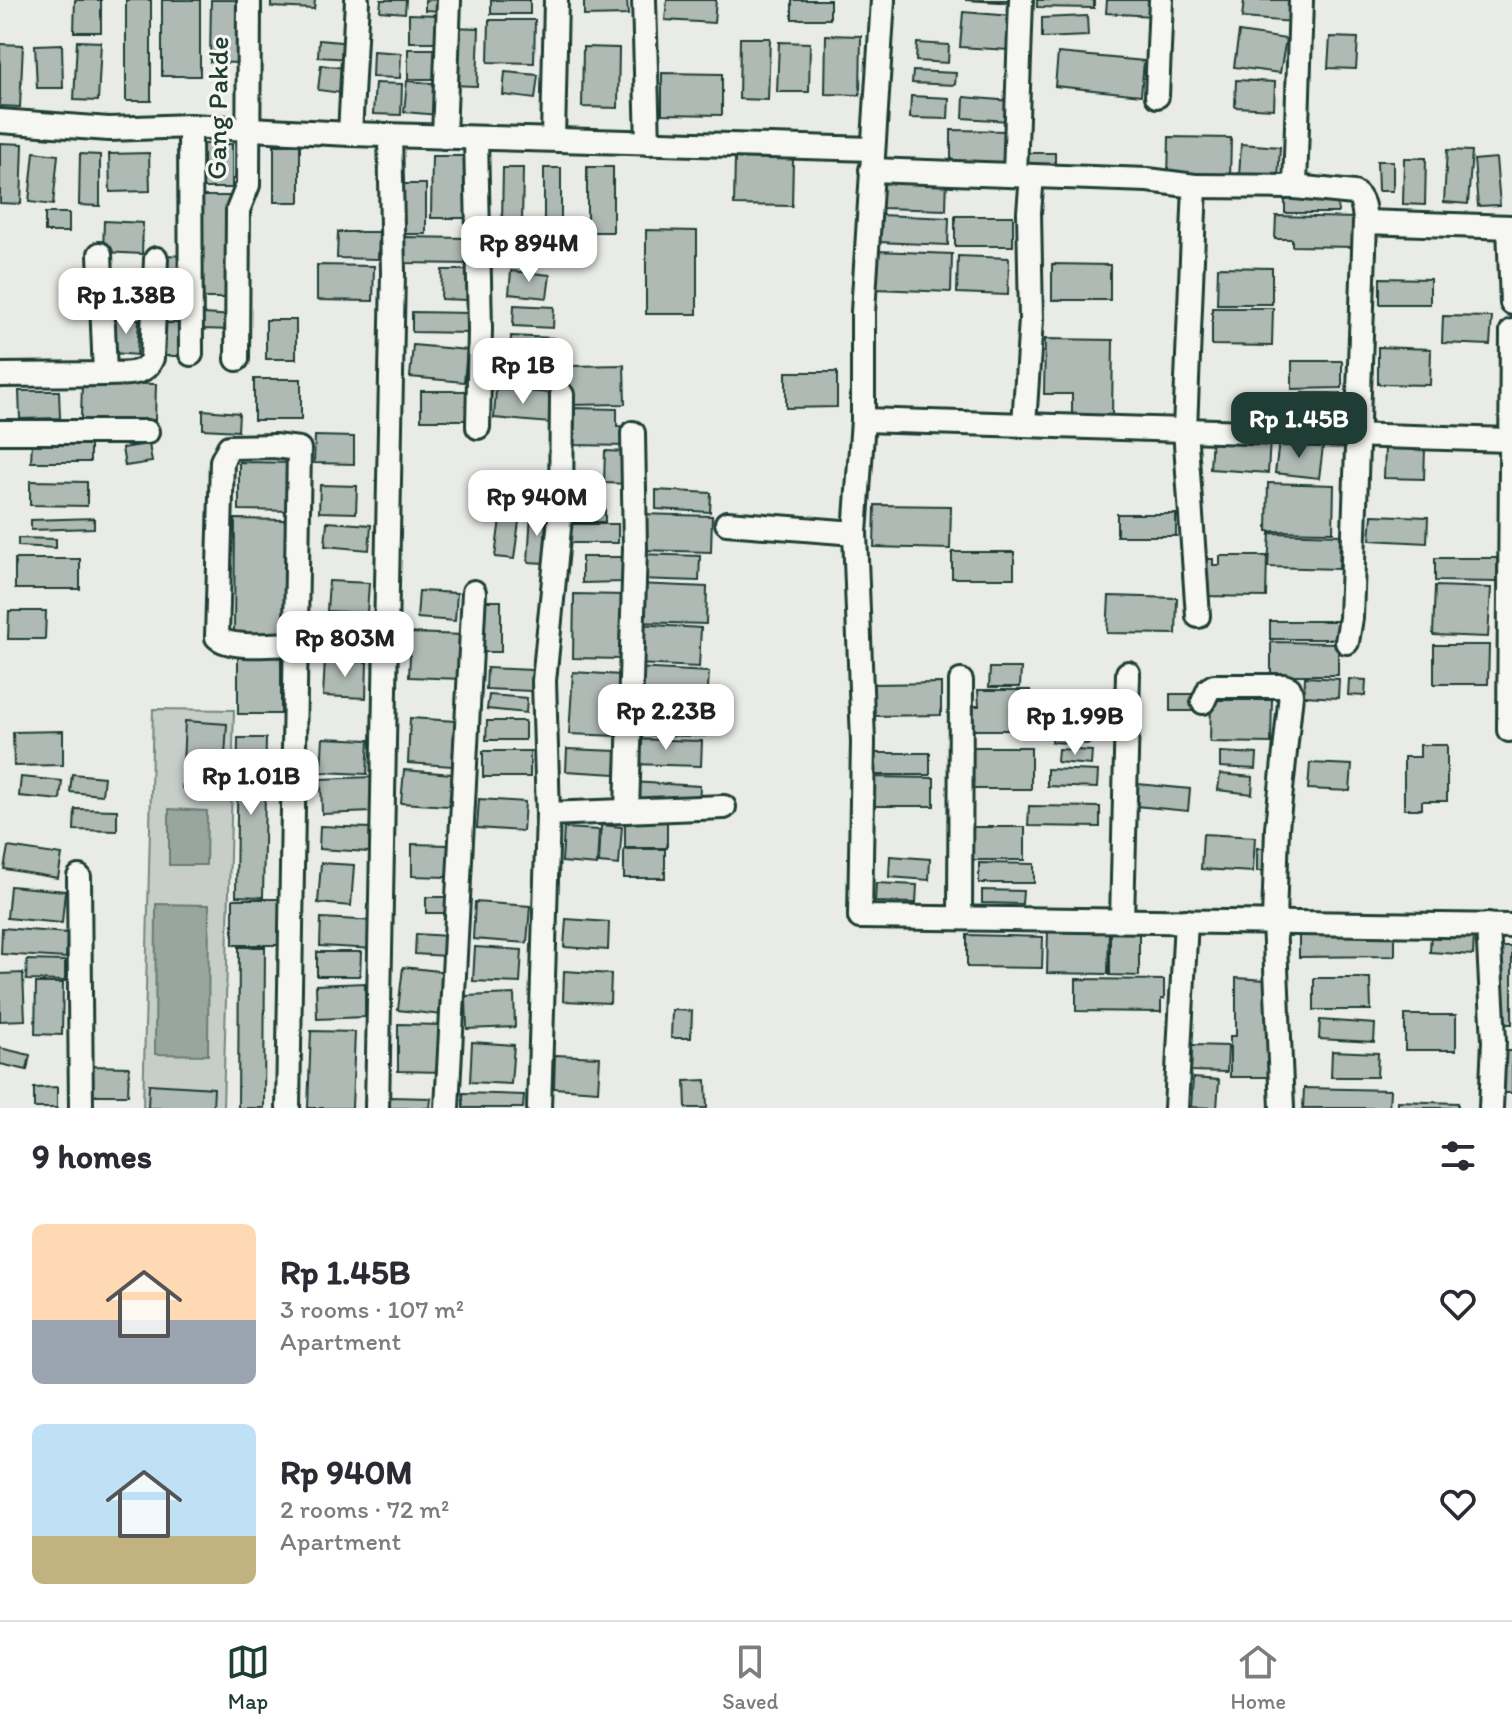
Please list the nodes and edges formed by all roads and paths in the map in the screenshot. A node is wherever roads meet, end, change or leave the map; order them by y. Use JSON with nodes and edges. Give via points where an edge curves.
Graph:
{"nodes":[{"id":1,"x":249,"y":0,"type":"edge"},
{"id":2,"x":357,"y":0,"type":"edge"},
{"id":3,"x":449,"y":0,"type":"edge"},
{"id":4,"x":556,"y":0,"type":"edge"},
{"id":5,"x":644,"y":0,"type":"edge"},
{"id":6,"x":883,"y":0,"type":"edge"},
{"id":7,"x":1021,"y":0,"type":"edge"},
{"id":8,"x":1161,"y":0,"type":"edge"},
{"id":9,"x":1301,"y":0,"type":"edge"},
{"id":10,"x":1157,"y":96,"type":"dead end"},
{"id":11,"x":0,"y":121,"type":"edge"},
{"id":12,"x":190,"y":126,"type":"junction"},
{"id":13,"x":249,"y":130,"type":"junction"},
{"id":14,"x":350,"y":134,"type":"junction"},
{"id":15,"x":390,"y":135,"type":"junction"},
{"id":16,"x":444,"y":137,"type":"junction"},
{"id":17,"x":476,"y":138,"type":"junction"},
{"id":18,"x":553,"y":139,"type":"junction"},
{"id":19,"x":648,"y":143,"type":"junction"},
{"id":20,"x":872,"y":160,"type":"junction"},
{"id":21,"x":1024,"y":176,"type":"junction"},
{"id":22,"x":1195,"y":186,"type":"junction"},
{"id":23,"x":1295,"y":187,"type":"junction"},
{"id":24,"x":1365,"y":222,"type":"junction"},
{"id":25,"x":1511,"y":227,"type":"edge"},
{"id":26,"x":100,"y":254,"type":"dead end"},
{"id":27,"x":156,"y":259,"type":"dead end"},
{"id":28,"x":1512,"y":303,"type":"edge"},
{"id":29,"x":1512,"y":331,"type":"edge"},
{"id":30,"x":191,"y":354,"type":"dead end"},
{"id":31,"x":237,"y":359,"type":"dead end"},
{"id":32,"x":105,"y":374,"type":"junction"},
{"id":33,"x":0,"y":375,"type":"edge"},
{"id":34,"x":562,"y":395,"type":"dead end"},
{"id":35,"x":863,"y":420,"type":"junction"},
{"id":36,"x":1024,"y":424,"type":"junction"},
{"id":37,"x":478,"y":427,"type":"dead end"},
{"id":38,"x":1185,"y":429,"type":"junction"},
{"id":39,"x":0,"y":432,"type":"edge"},
{"id":40,"x":147,"y":432,"type":"dead end"},
{"id":41,"x":633,"y":433,"type":"dead end"},
{"id":42,"x":1358,"y":436,"type":"junction"},
{"id":43,"x":1509,"y":440,"type":"junction"},
{"id":44,"x":727,"y":523,"type":"dead end"},
{"id":45,"x":855,"y":533,"type":"junction"},
{"id":46,"x":474,"y":592,"type":"dead end"},
{"id":47,"x":1198,"y":616,"type":"dead end"},
{"id":48,"x":1347,"y":642,"type":"dead end"},
{"id":49,"x":296,"y":644,"type":"junction"},
{"id":50,"x":1128,"y":673,"type":"dead end"},
{"id":51,"x":961,"y":681,"type":"dead end"},
{"id":52,"x":1203,"y":702,"type":"dead end"},
{"id":53,"x":1509,"y":730,"type":"dead end"},
{"id":54,"x":724,"y":807,"type":"dead end"},
{"id":55,"x":627,"y":811,"type":"junction"},
{"id":56,"x":548,"y":814,"type":"junction"},
{"id":57,"x":79,"y":877,"type":"dead end"},
{"id":58,"x":960,"y":918,"type":"junction"},
{"id":59,"x":1122,"y":920,"type":"junction"},
{"id":60,"x":1186,"y":921,"type":"junction"},
{"id":61,"x":1274,"y":921,"type":"junction"},
{"id":62,"x":1488,"y":925,"type":"junction"},
{"id":63,"x":1512,"y":926,"type":"edge"},
{"id":64,"x":1503,"y":1042,"type":"edge"},
{"id":65,"x":81,"y":1108,"type":"edge"},
{"id":66,"x":288,"y":1108,"type":"edge"},
{"id":67,"x":377,"y":1108,"type":"edge"},
{"id":68,"x":447,"y":1108,"type":"edge"},
{"id":69,"x":539,"y":1108,"type":"edge"},
{"id":70,"x":1176,"y":1108,"type":"edge"},
{"id":71,"x":1282,"y":1108,"type":"edge"},
{"id":72,"x":1491,"y":1108,"type":"edge"}],
"edges":[{"from":1,"to":13,"type":"street","name":"Gang Pakde"},
{"from":2,"to":14,"type":"street"},
{"from":3,"to":16,"type":"street"},
{"from":4,"to":18,"type":"street"},
{"from":5,"to":19,"type":"street"},
{"from":6,"to":20,"type":"street"},
{"from":7,"to":21,"type":"street"},
{"from":8,"to":10,"type":"street"},
{"from":9,"to":23,"type":"street"},
{"from":11,"to":12,"type":"street","via":[[109,129]]},
{"from":12,"to":13,"type":"street"},
{"from":12,"to":30,"type":"street"},
{"from":13,"to":14,"type":"street"},
{"from":13,"to":31,"type":"street","name":"Gang Pakde","via":[[248,185],[238,210]]},
{"from":14,"to":15,"type":"street"},
{"from":15,"to":16,"type":"street"},
{"from":15,"to":67,"type":"street","via":[[393,272]]},
{"from":16,"to":17,"type":"street"},
{"from":17,"to":18,"type":"street"},
{"from":17,"to":37,"type":"street"},
{"from":18,"to":19,"type":"street"},
{"from":19,"to":20,"type":"street"},
{"from":20,"to":21,"type":"street"},
{"from":20,"to":35,"type":"street"},
{"from":21,"to":22,"type":"street"},
{"from":21,"to":36,"type":"street","via":[[1031,320]]},
{"from":22,"to":23,"type":"street"},
{"from":22,"to":38,"type":"street"},
{"from":23,"to":24,"type":"street","via":[[1360,196]]},
{"from":24,"to":25,"type":"street"},
{"from":24,"to":42,"type":"street"},
{"from":25,"to":28,"type":"street"},
{"from":26,"to":32,"type":"street"},
{"from":27,"to":32,"type":"street","via":[[149,365],[140,372]]},
{"from":29,"to":43,"type":"street"},
{"from":32,"to":33,"type":"street"},
{"from":34,"to":56,"type":"street","via":[[561,508],[544,681]]},
{"from":35,"to":36,"type":"street"},
{"from":35,"to":45,"type":"street"},
{"from":36,"to":38,"type":"street"},
{"from":38,"to":42,"type":"street"},
{"from":38,"to":47,"type":"street"},
{"from":39,"to":40,"type":"street"},
{"from":41,"to":55,"type":"street"},
{"from":42,"to":43,"type":"street"},
{"from":42,"to":48,"type":"street"},
{"from":43,"to":53,"type":"street"},
{"from":44,"to":45,"type":"street"},
{"from":45,"to":58,"type":"street","via":[[863,742],[860,917]]},
{"from":46,"to":68,"type":"street"},
{"from":49,"to":49,"type":"street","via":[[299,449],[229,447],[222,461],[217,637],[236,645]]},
{"from":49,"to":66,"type":"street"},
{"from":50,"to":59,"type":"street"},
{"from":51,"to":58,"type":"street"},
{"from":52,"to":61,"type":"street","via":[[1214,686],[1284,686],[1291,694]]},
{"from":54,"to":55,"type":"street"},
{"from":55,"to":56,"type":"street"},
{"from":56,"to":69,"type":"street"},
{"from":57,"to":65,"type":"street"},
{"from":58,"to":59,"type":"street"},
{"from":59,"to":60,"type":"street"},
{"from":60,"to":61,"type":"street"},
{"from":60,"to":70,"type":"street"},
{"from":61,"to":62,"type":"street"},
{"from":61,"to":71,"type":"street"},
{"from":62,"to":63,"type":"street"},
{"from":62,"to":64,"type":"street"},
{"from":64,"to":72,"type":"street"}]}
